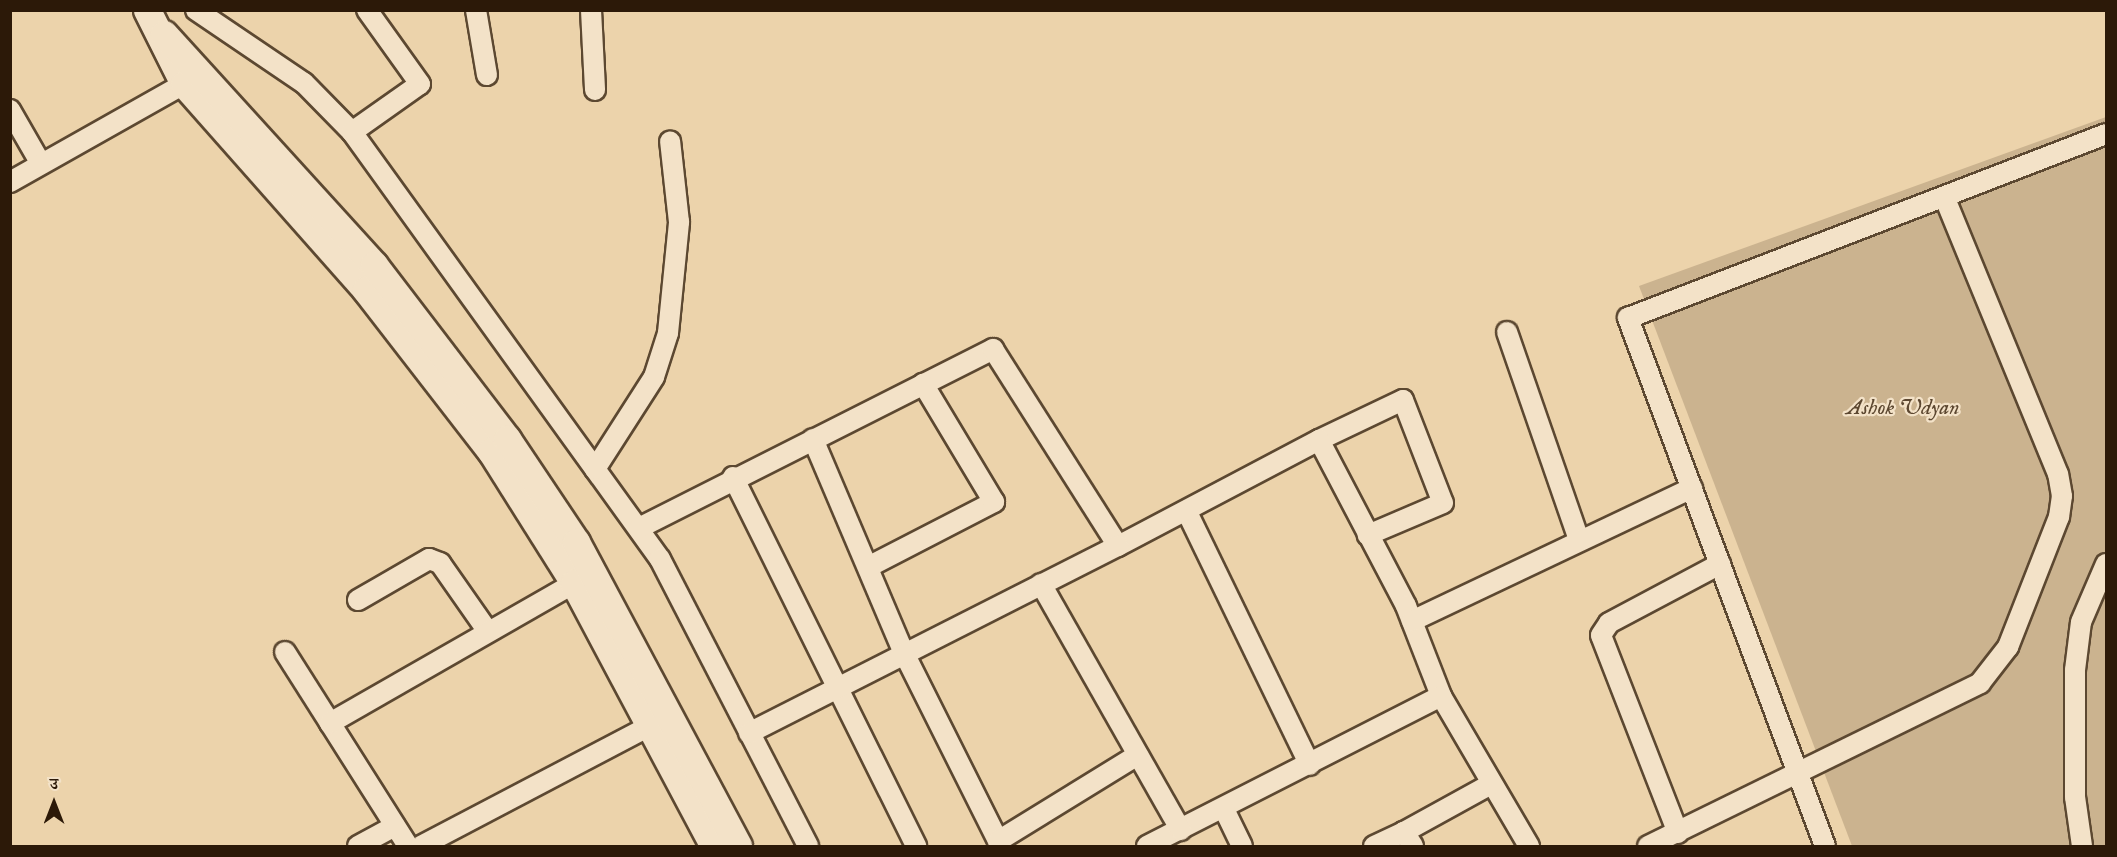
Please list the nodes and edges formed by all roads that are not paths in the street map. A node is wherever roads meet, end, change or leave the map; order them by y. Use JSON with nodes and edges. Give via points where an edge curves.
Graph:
{"nodes":[{"id":1,"x":196,"y":10,"type":"edge"},
{"id":2,"x":366,"y":10,"type":"edge"},
{"id":3,"x":476,"y":10,"type":"edge"},
{"id":4,"x":591,"y":10,"type":"edge"},
{"id":5,"x":152,"y":20,"type":"edge"},
{"id":6,"x":487,"y":75,"type":"dead end"},
{"id":7,"x":184,"y":84,"type":"junction"},
{"id":8,"x":595,"y":90,"type":"dead end"},
{"id":9,"x":10,"y":110,"type":"edge"},
{"id":10,"x":352,"y":132,"type":"junction"},
{"id":11,"x":2106,"y":134,"type":"edge"},
{"id":12,"x":670,"y":141,"type":"dead end"},
{"id":13,"x":41,"y":164,"type":"junction"},
{"id":14,"x":10,"y":182,"type":"edge"},
{"id":15,"x":1944,"y":196,"type":"junction"},
{"id":16,"x":1507,"y":332,"type":"dead end"},
{"id":17,"x":923,"y":384,"type":"junction"},
{"id":18,"x":813,"y":439,"type":"junction"},
{"id":19,"x":1319,"y":440,"type":"junction"},
{"id":20,"x":595,"y":469,"type":"junction"},
{"id":21,"x":734,"y":477,"type":"junction"},
{"id":22,"x":1692,"y":488,"type":"junction"},
{"id":23,"x":1187,"y":512,"type":"junction"},
{"id":24,"x":639,"y":528,"type":"junction"},
{"id":25,"x":1368,"y":535,"type":"junction"},
{"id":26,"x":1579,"y":540,"type":"junction"},
{"id":27,"x":1118,"y":546,"type":"junction"},
{"id":28,"x":1720,"y":564,"type":"junction"},
{"id":29,"x":2106,"y":564,"type":"edge"},
{"id":30,"x":868,"y":567,"type":"junction"},
{"id":31,"x":573,"y":583,"type":"junction"},
{"id":32,"x":1041,"y":584,"type":"junction"},
{"id":33,"x":358,"y":600,"type":"dead end"},
{"id":34,"x":1412,"y":621,"type":"junction"},
{"id":35,"x":487,"y":630,"type":"junction"},
{"id":36,"x":285,"y":652,"type":"dead end"},
{"id":37,"x":904,"y":653,"type":"junction"},
{"id":38,"x":836,"y":689,"type":"junction"},
{"id":39,"x":1442,"y":696,"type":"junction"},
{"id":40,"x":330,"y":723,"type":"junction"},
{"id":41,"x":651,"y":725,"type":"junction"},
{"id":42,"x":749,"y":733,"type":"junction"},
{"id":43,"x":1138,"y":755,"type":"junction"},
{"id":44,"x":1310,"y":765,"type":"junction"},
{"id":45,"x":1800,"y":774,"type":"junction"},
{"id":46,"x":1491,"y":784,"type":"junction"},
{"id":47,"x":1224,"y":809,"type":"junction"},
{"id":48,"x":395,"y":826,"type":"junction"},
{"id":49,"x":1181,"y":830,"type":"junction"},
{"id":50,"x":1678,"y":834,"type":"junction"},
{"id":51,"x":1409,"y":839,"type":"edge"},
{"id":52,"x":994,"y":845,"type":"edge"},
{"id":53,"x":358,"y":846,"type":"edge"},
{"id":54,"x":408,"y":846,"type":"edge"},
{"id":55,"x":421,"y":846,"type":"edge"},
{"id":56,"x":714,"y":846,"type":"edge"},
{"id":57,"x":738,"y":846,"type":"edge"},
{"id":58,"x":808,"y":846,"type":"edge"},
{"id":59,"x":916,"y":846,"type":"edge"},
{"id":60,"x":1147,"y":846,"type":"edge"},
{"id":61,"x":1242,"y":846,"type":"edge"},
{"id":62,"x":1374,"y":846,"type":"edge"},
{"id":63,"x":1529,"y":846,"type":"edge"},
{"id":64,"x":1648,"y":846,"type":"edge"},
{"id":65,"x":1825,"y":846,"type":"edge"},
{"id":66,"x":2082,"y":846,"type":"edge"}],
"edges":[{"from":1,"to":10,"type":"street","via":[[304,82]]},
{"from":2,"to":10,"type":"street","via":[[420,84]]},
{"from":3,"to":6,"type":"street"},
{"from":4,"to":8,"type":"street"},
{"from":5,"to":7,"type":"main road"},
{"from":5,"to":57,"type":"main road","via":[[177,42],[374,265],[507,439],[576,542]]},
{"from":7,"to":13,"type":"street"},
{"from":7,"to":31,"type":"main road","via":[[366,290],[491,451]]},
{"from":9,"to":13,"type":"street"},
{"from":10,"to":20,"type":"street"},
{"from":11,"to":15,"type":"street"},
{"from":12,"to":20,"type":"street","via":[[679,222],[668,333],[654,377]]},
{"from":13,"to":14,"type":"street"},
{"from":15,"to":22,"type":"street","via":[[1628,318]]},
{"from":15,"to":45,"type":"street","via":[[2058,474],[2059,517],[1997,667],[1980,682]]},
{"from":16,"to":26,"type":"street"},
{"from":17,"to":18,"type":"street"},
{"from":17,"to":27,"type":"street","via":[[993,349]]},
{"from":17,"to":30,"type":"street","via":[[994,502]]},
{"from":18,"to":21,"type":"street"},
{"from":18,"to":30,"type":"street"},
{"from":19,"to":23,"type":"street"},
{"from":19,"to":25,"type":"street"},
{"from":19,"to":25,"type":"street","via":[[1403,400],[1443,503]]},
{"from":20,"to":24,"type":"street"},
{"from":21,"to":24,"type":"street"},
{"from":21,"to":38,"type":"street"},
{"from":22,"to":26,"type":"street"},
{"from":22,"to":28,"type":"street"},
{"from":23,"to":27,"type":"street"},
{"from":23,"to":44,"type":"street"},
{"from":24,"to":42,"type":"street"},
{"from":25,"to":34,"type":"street"},
{"from":26,"to":34,"type":"street"},
{"from":27,"to":32,"type":"street"},
{"from":28,"to":45,"type":"street"},
{"from":28,"to":50,"type":"street","via":[[1609,623],[1601,635]]},
{"from":29,"to":66,"type":"street","via":[[2081,622],[2075,670],[2075,797]]},
{"from":30,"to":37,"type":"street"},
{"from":31,"to":35,"type":"street"},
{"from":31,"to":41,"type":"main road"},
{"from":32,"to":37,"type":"street"},
{"from":32,"to":43,"type":"street"},
{"from":33,"to":35,"type":"street","via":[[429,559],[440,563]]},
{"from":34,"to":39,"type":"street"},
{"from":35,"to":40,"type":"street"},
{"from":36,"to":40,"type":"street"},
{"from":37,"to":38,"type":"street"},
{"from":37,"to":52,"type":"street"},
{"from":38,"to":42,"type":"street"},
{"from":38,"to":59,"type":"street"},
{"from":39,"to":44,"type":"street"},
{"from":39,"to":46,"type":"street"},
{"from":40,"to":48,"type":"street"},
{"from":41,"to":55,"type":"street"},
{"from":41,"to":56,"type":"main road"},
{"from":42,"to":58,"type":"street"},
{"from":43,"to":49,"type":"street"},
{"from":43,"to":52,"type":"street"},
{"from":44,"to":47,"type":"street"},
{"from":45,"to":50,"type":"street"},
{"from":45,"to":65,"type":"street"},
{"from":46,"to":51,"type":"street"},
{"from":46,"to":63,"type":"street"},
{"from":47,"to":49,"type":"street"},
{"from":47,"to":61,"type":"street"},
{"from":48,"to":53,"type":"street"},
{"from":48,"to":54,"type":"street"},
{"from":49,"to":60,"type":"street"},
{"from":50,"to":64,"type":"street"},
{"from":51,"to":62,"type":"street"}]}
